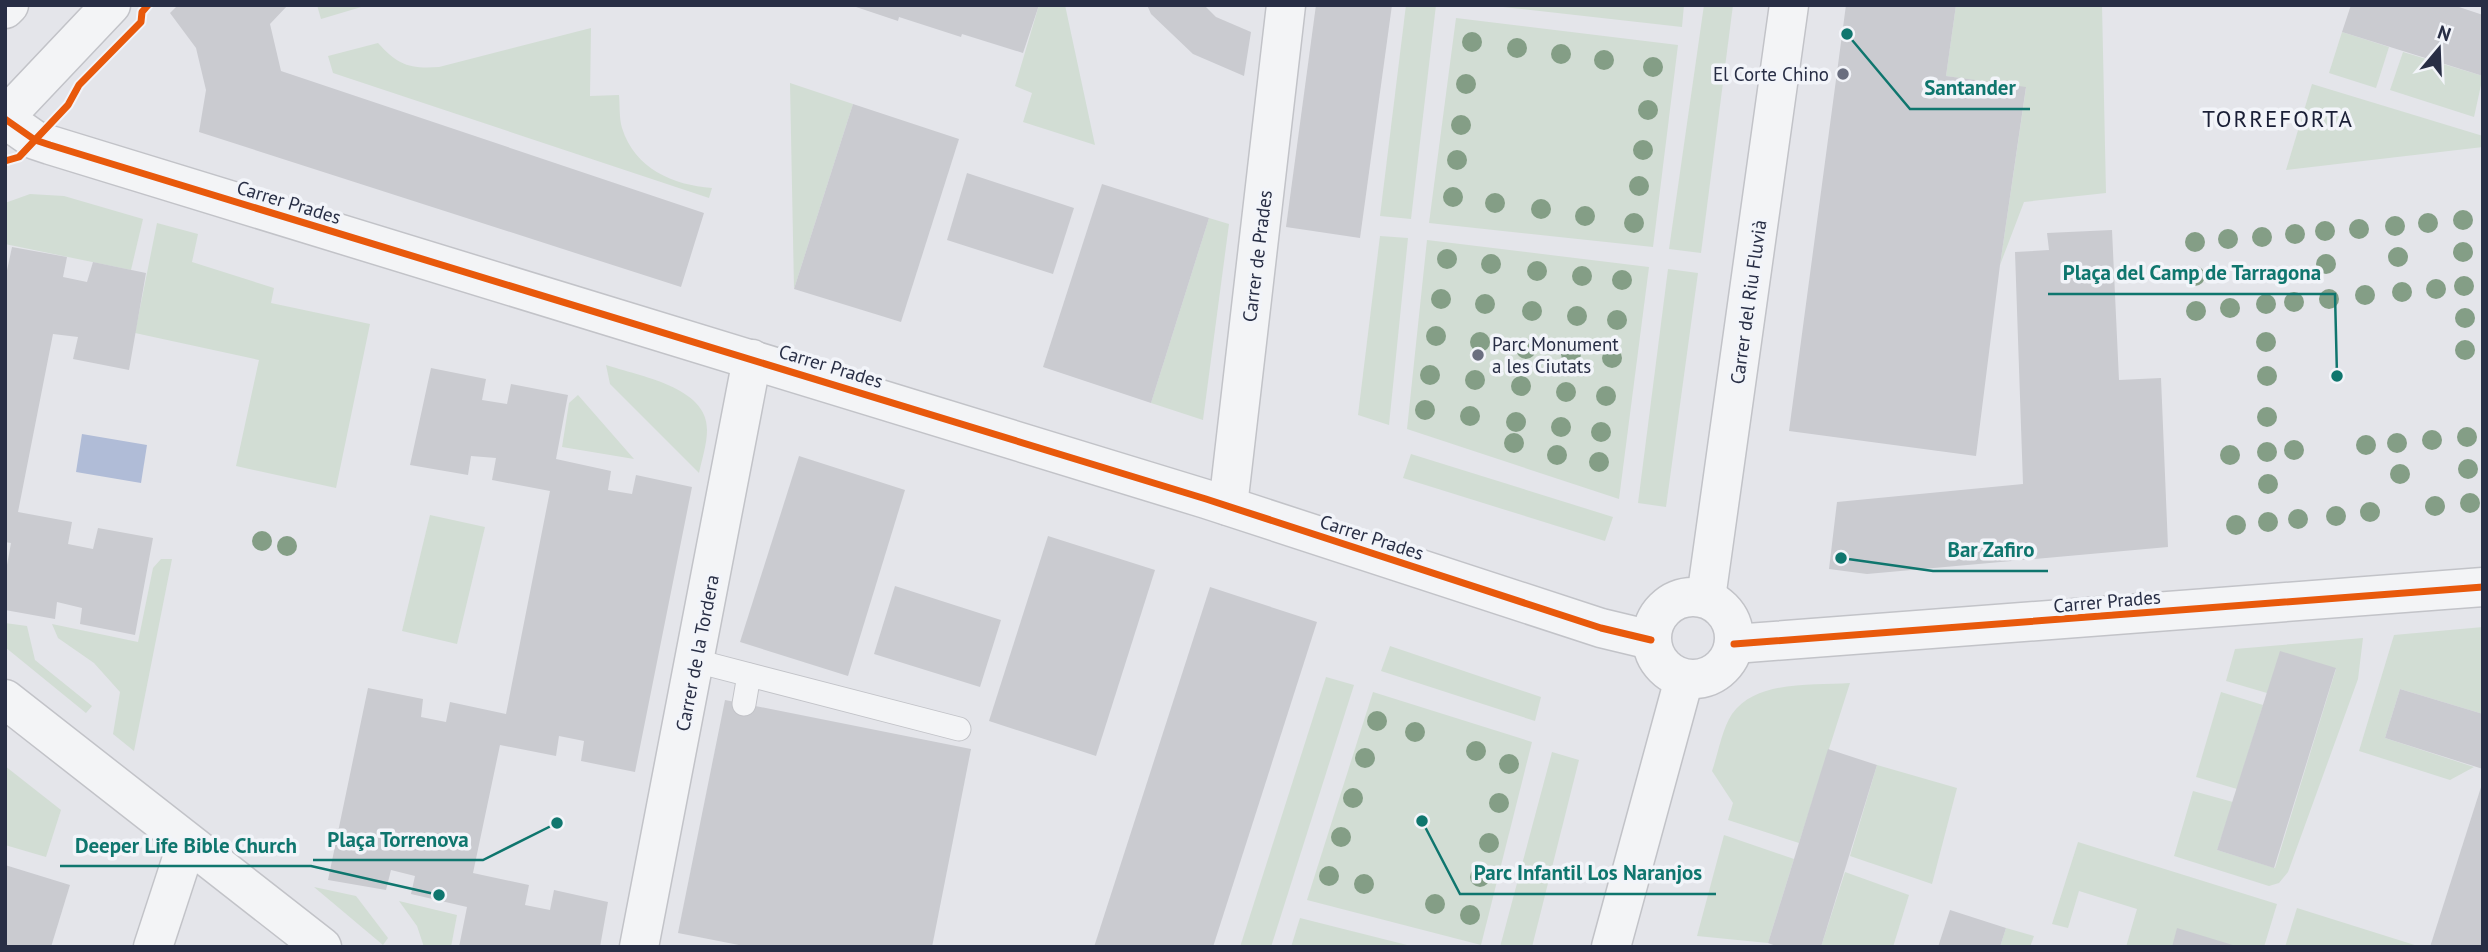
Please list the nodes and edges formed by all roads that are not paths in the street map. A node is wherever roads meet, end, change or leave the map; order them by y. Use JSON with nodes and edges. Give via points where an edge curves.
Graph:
{"nodes":[{"id":1,"x":111,"y":5,"type":"edge"},
{"id":2,"x":1286,"y":5,"type":"edge"},
{"id":3,"x":1788,"y":5,"type":"edge"},
{"id":4,"x":5,"y":118,"type":"edge"},
{"id":5,"x":752,"y":359,"type":"junction"},
{"id":6,"x":1228,"y":506,"type":"junction"},
{"id":7,"x":2483,"y":587,"type":"edge"},
{"id":8,"x":1706,"y":598,"type":"junction"},
{"id":9,"x":1651,"y":640,"type":"junction"},
{"id":10,"x":1734,"y":645,"type":"junction"},
{"id":11,"x":696,"y":661,"type":"junction"},
{"id":12,"x":749,"y":675,"type":"junction"},
{"id":13,"x":1684,"y":679,"type":"junction"},
{"id":14,"x":5,"y":699,"type":"edge"},
{"id":15,"x":744,"y":704,"type":"dead end"},
{"id":16,"x":959,"y":729,"type":"dead end"},
{"id":17,"x":187,"y":843,"type":"junction"},
{"id":18,"x":153,"y":947,"type":"edge"},
{"id":19,"x":322,"y":947,"type":"edge"},
{"id":20,"x":639,"y":947,"type":"edge"},
{"id":21,"x":1611,"y":947,"type":"edge"}],
"edges":[{"from":1,"to":4,"type":"street"},
{"from":2,"to":6,"type":"street","name":"Carrer de Prades"},
{"from":3,"to":8,"type":"street","name":"Carrer del Riu Fluvià"},
{"from":4,"to":5,"type":"street","name":"Carrer Prades","via":[[50,145]]},
{"from":5,"to":6,"type":"street","name":"Carrer Prades"},
{"from":5,"to":11,"type":"street","name":"Carrer de la Tordera"},
{"from":6,"to":9,"type":"street","name":"Carrer Prades","via":[[1601,628]]},
{"from":7,"to":10,"type":"street","name":"Carrer Prades"},
{"from":8,"to":9,"type":"street","via":[[1684,597],[1670,603],[1658,615]]},
{"from":8,"to":10,"type":"street","via":[[1727,614]]},
{"from":9,"to":13,"type":"street","via":[[1658,661]]},
{"from":10,"to":13,"type":"street","via":[[1716,672],[1701,679]]},
{"from":11,"to":12,"type":"lane"},
{"from":11,"to":20,"type":"street","name":"Carrer de la Tordera"},
{"from":12,"to":15,"type":"lane"},
{"from":12,"to":16,"type":"lane"},
{"from":13,"to":21,"type":"street"},
{"from":14,"to":17,"type":"street"},
{"from":17,"to":18,"type":"street"},
{"from":17,"to":19,"type":"street"}]}
